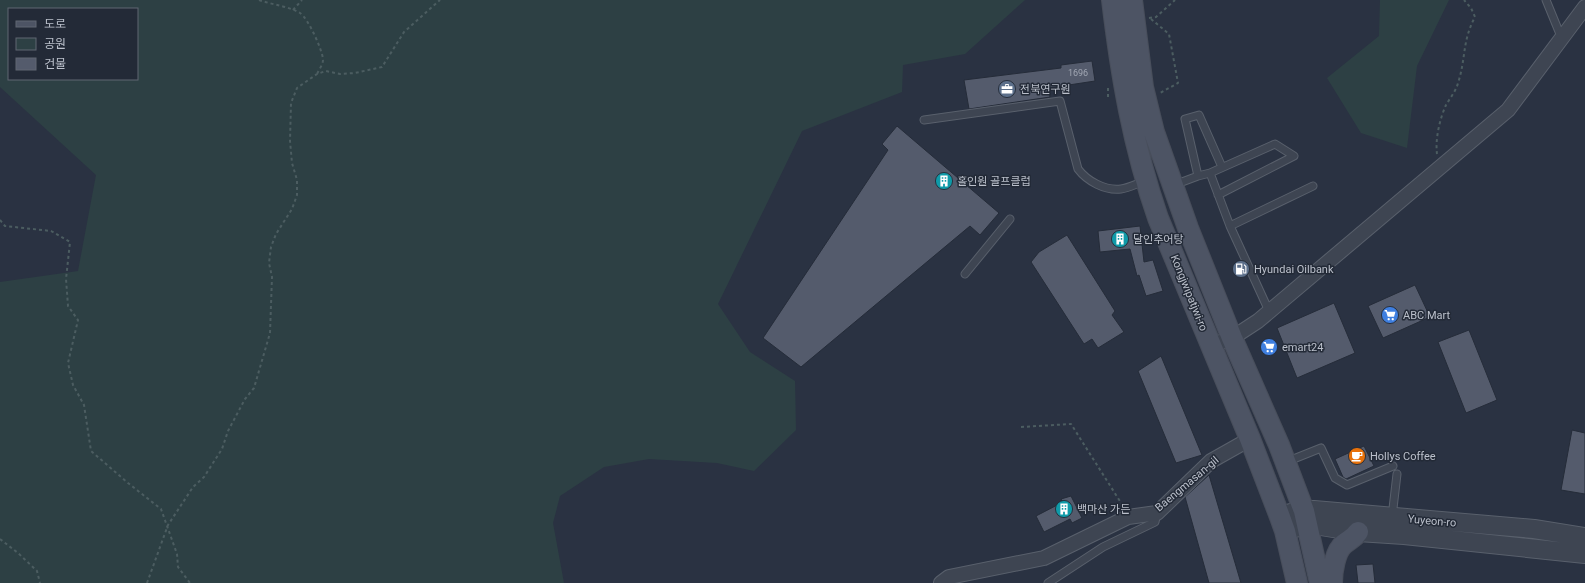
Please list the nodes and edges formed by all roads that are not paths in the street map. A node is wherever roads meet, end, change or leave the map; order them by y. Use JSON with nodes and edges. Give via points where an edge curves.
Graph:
{"nodes":[{"id":1,"x":1112,"y":0,"type":"edge"},
{"id":2,"x":1132,"y":0,"type":"edge"},
{"id":3,"x":1546,"y":0,"type":"edge"},
{"id":4,"x":1585,"y":7,"type":"edge"},
{"id":5,"x":1562,"y":39,"type":"junction"},
{"id":6,"x":924,"y":120,"type":"dead end"},
{"id":7,"x":1222,"y":167,"type":"junction"},
{"id":8,"x":1210,"y":173,"type":"junction"},
{"id":9,"x":1198,"y":176,"type":"junction"},
{"id":10,"x":1145,"y":181,"type":"junction"},
{"id":11,"x":1172,"y":186,"type":"junction"},
{"id":12,"x":1313,"y":186,"type":"dead end"},
{"id":13,"x":1218,"y":195,"type":"junction"},
{"id":14,"x":1010,"y":219,"type":"dead end"},
{"id":15,"x":1230,"y":226,"type":"junction"},
{"id":16,"x":965,"y":274,"type":"dead end"},
{"id":17,"x":1269,"y":310,"type":"junction"},
{"id":18,"x":1232,"y":338,"type":"junction"},
{"id":19,"x":1210,"y":346,"type":"junction"},
{"id":20,"x":1240,"y":416,"type":"junction"},
{"id":21,"x":1250,"y":439,"type":"junction"},
{"id":22,"x":1286,"y":462,"type":"junction"},
{"id":23,"x":1393,"y":466,"type":"dead end"},
{"id":24,"x":1397,"y":474,"type":"dead end"},
{"id":25,"x":1157,"y":513,"type":"junction"},
{"id":26,"x":1392,"y":517,"type":"junction"},
{"id":27,"x":1294,"y":519,"type":"junction"},
{"id":28,"x":1517,"y":528,"type":"junction"},
{"id":29,"x":1358,"y":532,"type":"junction"},
{"id":30,"x":1585,"y":537,"type":"edge"},
{"id":31,"x":1515,"y":546,"type":"junction"},
{"id":32,"x":1585,"y":554,"type":"edge"},
{"id":33,"x":941,"y":583,"type":"edge"},
{"id":34,"x":1048,"y":583,"type":"edge"},
{"id":35,"x":1297,"y":583,"type":"edge"},
{"id":36,"x":1320,"y":583,"type":"edge"},
{"id":37,"x":1332,"y":583,"type":"edge"}],
"edges":[{"from":1,"to":10,"type":"main road","name":"Kongjwipatjwi-ro","via":[[1120,68]]},
{"from":2,"to":11,"type":"main road","via":[[1142,19],[1146,100]]},
{"from":3,"to":5,"type":"lane"},
{"from":4,"to":5,"type":"street"},
{"from":5,"to":17,"type":"street","via":[[1508,110]]},
{"from":6,"to":10,"type":"lane","via":[[1060,102],[1078,169],[1084,177],[1106,188],[1122,189]]},
{"from":7,"to":8,"type":"lane"},
{"from":7,"to":9,"type":"lane","via":[[1199,115],[1185,120]]},
{"from":7,"to":13,"type":"lane","via":[[1275,144],[1294,156]]},
{"from":8,"to":9,"type":"lane"},
{"from":8,"to":13,"type":"lane"},
{"from":9,"to":11,"type":"lane"},
{"from":10,"to":19,"type":"main road","name":"Kongjwipatjwi-ro"},
{"from":11,"to":18,"type":"main road"},
{"from":12,"to":15,"type":"lane"},
{"from":13,"to":15,"type":"lane"},
{"from":14,"to":16,"type":"lane"},
{"from":15,"to":17,"type":"lane"},
{"from":17,"to":18,"type":"street","via":[[1258,321]]},
{"from":18,"to":19,"type":"street"},
{"from":18,"to":22,"type":"main road"},
{"from":19,"to":20,"type":"main road","name":"Kongjwipatjwi-ro"},
{"from":20,"to":21,"type":"main road","name":"Kongjwipatjwi-ro"},
{"from":20,"to":27,"type":"main road","via":[[1256,427]]},
{"from":21,"to":25,"type":"street","name":"Baengmasan-gil","via":[[1211,461]]},
{"from":21,"to":27,"type":"main road","name":"Kongjwipatjwi-ro"},
{"from":22,"to":23,"type":"lane","via":[[1321,448],[1335,478],[1347,485]]},
{"from":22,"to":27,"type":"main road"},
{"from":24,"to":26,"type":"lane"},
{"from":25,"to":33,"type":"street","name":"Baengmasan-gil","via":[[1130,517],[1044,558],[949,577]]},
{"from":25,"to":34,"type":"lane","via":[[1155,522],[1103,547]]},
{"from":26,"to":27,"type":"street","name":"Yuyeon-ro"},
{"from":26,"to":28,"type":"street","name":"Yuyeon-ro"},
{"from":27,"to":29,"type":"street","name":"Yuyeon-ro"},
{"from":27,"to":35,"type":"main road"},
{"from":27,"to":36,"type":"main road"},
{"from":28,"to":30,"type":"street","name":"Yuyeon-ro"},
{"from":28,"to":31,"type":"street"},
{"from":29,"to":31,"type":"street","name":"Yuyeon-ro"},
{"from":29,"to":37,"type":"main road","via":[[1354,539],[1342,545],[1332,567]]},
{"from":31,"to":32,"type":"street","name":"Yuyeon-ro"}]}
